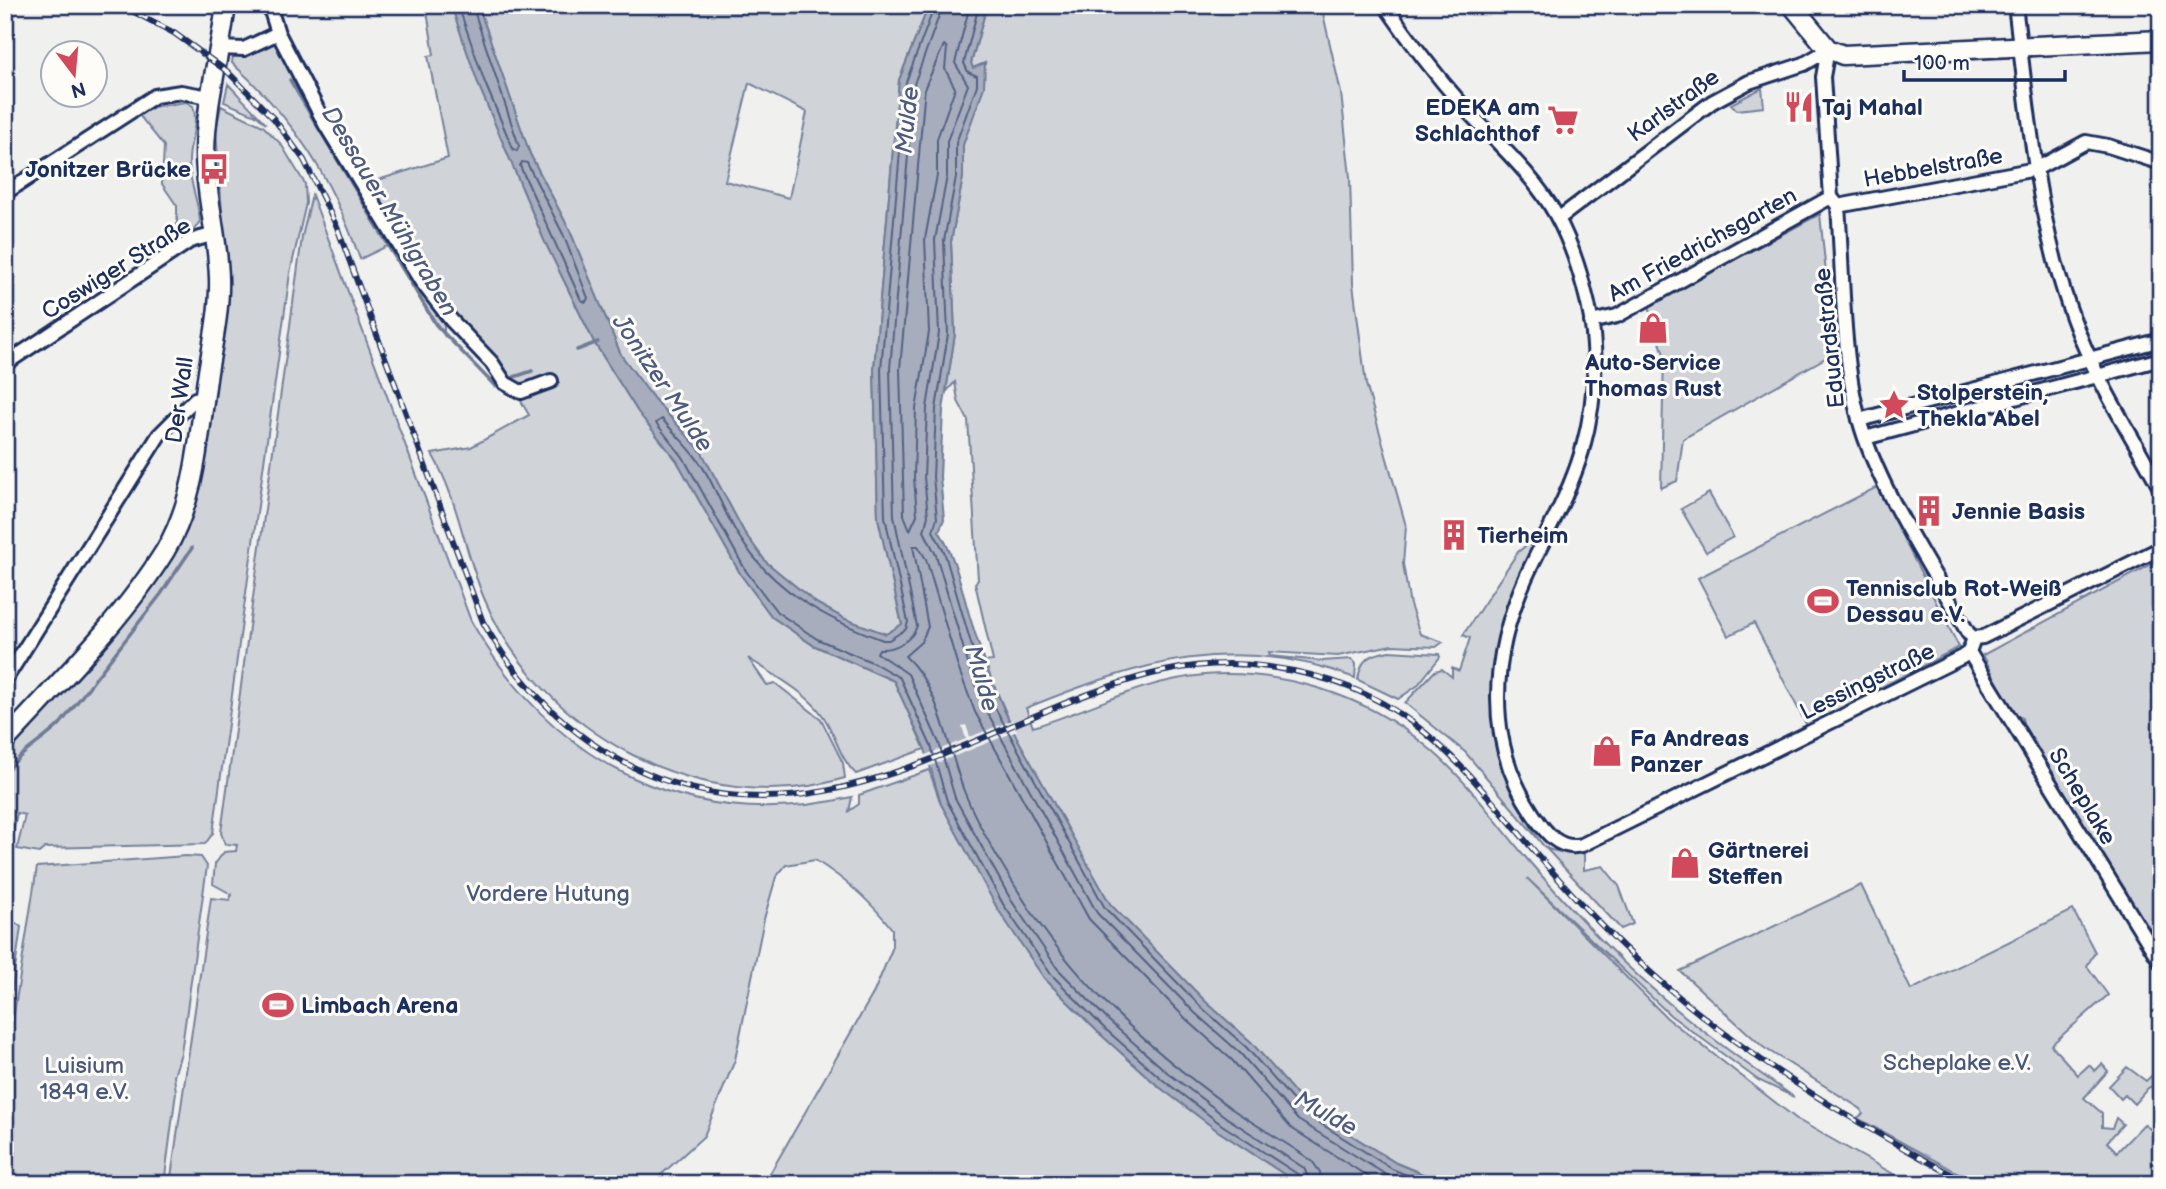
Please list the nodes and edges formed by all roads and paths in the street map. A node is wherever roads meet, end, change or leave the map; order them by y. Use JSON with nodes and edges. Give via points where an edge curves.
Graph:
{"nodes":[{"id":1,"x":226,"y":5,"type":"edge"},
{"id":2,"x":269,"y":5,"type":"edge"},
{"id":3,"x":1385,"y":5,"type":"edge"},
{"id":4,"x":2015,"y":5,"type":"edge"},
{"id":5,"x":1799,"y":8,"type":"edge"},
{"id":6,"x":278,"y":33,"type":"junction"},
{"id":7,"x":2161,"y":40,"type":"edge"},
{"id":8,"x":2021,"y":47,"type":"junction"},
{"id":9,"x":220,"y":48,"type":"junction"},
{"id":10,"x":1828,"y":49,"type":"junction"},
{"id":11,"x":211,"y":97,"type":"junction"},
{"id":12,"x":2161,"y":163,"type":"edge"},
{"id":13,"x":2036,"y":169,"type":"junction"},
{"id":14,"x":5,"y":193,"type":"edge"},
{"id":15,"x":1834,"y":202,"type":"junction"},
{"id":16,"x":1558,"y":219,"type":"junction"},
{"id":17,"x":215,"y":234,"type":"junction"},
{"id":18,"x":1591,"y":322,"type":"junction"},
{"id":19,"x":2161,"y":341,"type":"edge"},
{"id":20,"x":2090,"y":359,"type":"junction"},
{"id":21,"x":2161,"y":359,"type":"edge"},
{"id":22,"x":5,"y":363,"type":"edge"},
{"id":23,"x":2100,"y":375,"type":"junction"},
{"id":24,"x":551,"y":381,"type":"dead end"},
{"id":25,"x":205,"y":397,"type":"junction"},
{"id":26,"x":1859,"y":420,"type":"junction"},
{"id":27,"x":1865,"y":438,"type":"junction"},
{"id":28,"x":2161,"y":490,"type":"edge"},
{"id":29,"x":2161,"y":548,"type":"edge"},
{"id":30,"x":1974,"y":638,"type":"junction"},
{"id":31,"x":1969,"y":652,"type":"junction"},
{"id":32,"x":5,"y":680,"type":"edge"},
{"id":33,"x":5,"y":741,"type":"edge"},
{"id":34,"x":1582,"y":845,"type":"joint"},
{"id":35,"x":2161,"y":963,"type":"edge"}],
"edges":[{"from":1,"to":9,"type":"main road","name":"Der Wall"},
{"from":2,"to":6,"type":"street"},
{"from":3,"to":16,"type":"street","name":"Am Friedrichsgarten","via":[[1447,86],[1542,193]]},
{"from":4,"to":8,"type":"street"},
{"from":5,"to":10,"type":"main road"},
{"from":6,"to":9,"type":"street","via":[[244,49]]},
{"from":6,"to":24,"type":"street","via":[[325,124],[439,305],[509,387],[521,392]]},
{"from":7,"to":8,"type":"main road"},
{"from":8,"to":10,"type":"main road","via":[[1847,56]]},
{"from":8,"to":13,"type":"street"},
{"from":9,"to":11,"type":"main road","name":"Der Wall"},
{"from":10,"to":15,"type":"street","name":"Eduardstraße","via":[[1824,80]]},
{"from":10,"to":16,"type":"street","name":"Karlstraße","via":[[1804,64],[1749,82],[1713,102]]},
{"from":11,"to":14,"type":"street","via":[[181,92],[155,96]]},
{"from":11,"to":17,"type":"main road","name":"Der Wall","via":[[205,155]]},
{"from":12,"to":13,"type":"street","name":"Hebbelstraße","via":[[2086,142]]},
{"from":13,"to":15,"type":"street","name":"Hebbelstraße"},
{"from":13,"to":20,"type":"street","via":[[2051,247]]},
{"from":15,"to":18,"type":"street","name":"Am Friedrichsgarten","via":[[1617,316]]},
{"from":15,"to":26,"type":"street","name":"Eduardstraße"},
{"from":16,"to":18,"type":"street","name":"Am Friedrichsgarten","via":[[1577,266]]},
{"from":17,"to":22,"type":"street","name":"Coswiger Straße","via":[[190,241]]},
{"from":17,"to":25,"type":"main road","name":"Der Wall","via":[[219,293]]},
{"from":18,"to":34,"type":"street","name":"Am Friedrichsgarten","via":[[1593,390],[1581,453],[1512,611],[1501,650],[1497,690],[1501,742],[1524,800],[1552,839],[1569,847]]},
{"from":19,"to":20,"type":"street"},
{"from":20,"to":23,"type":"street"},
{"from":20,"to":26,"type":"street"},
{"from":21,"to":23,"type":"street"},
{"from":23,"to":27,"type":"street"},
{"from":23,"to":28,"type":"street"},
{"from":25,"to":32,"type":"street","via":[[195,399],[159,435]]},
{"from":25,"to":33,"type":"main road","name":"Der Wall","via":[[187,498],[165,551],[72,668]]},
{"from":26,"to":27,"type":"street","name":"Eduardstraße"},
{"from":27,"to":30,"type":"street","name":"Eduardstraße"},
{"from":29,"to":30,"type":"street"},
{"from":30,"to":31,"type":"street","name":"Lessingstraße"},
{"from":31,"to":34,"type":"street","name":"Lessingstraße"},
{"from":31,"to":35,"type":"street","name":"Scheplake"}]}
